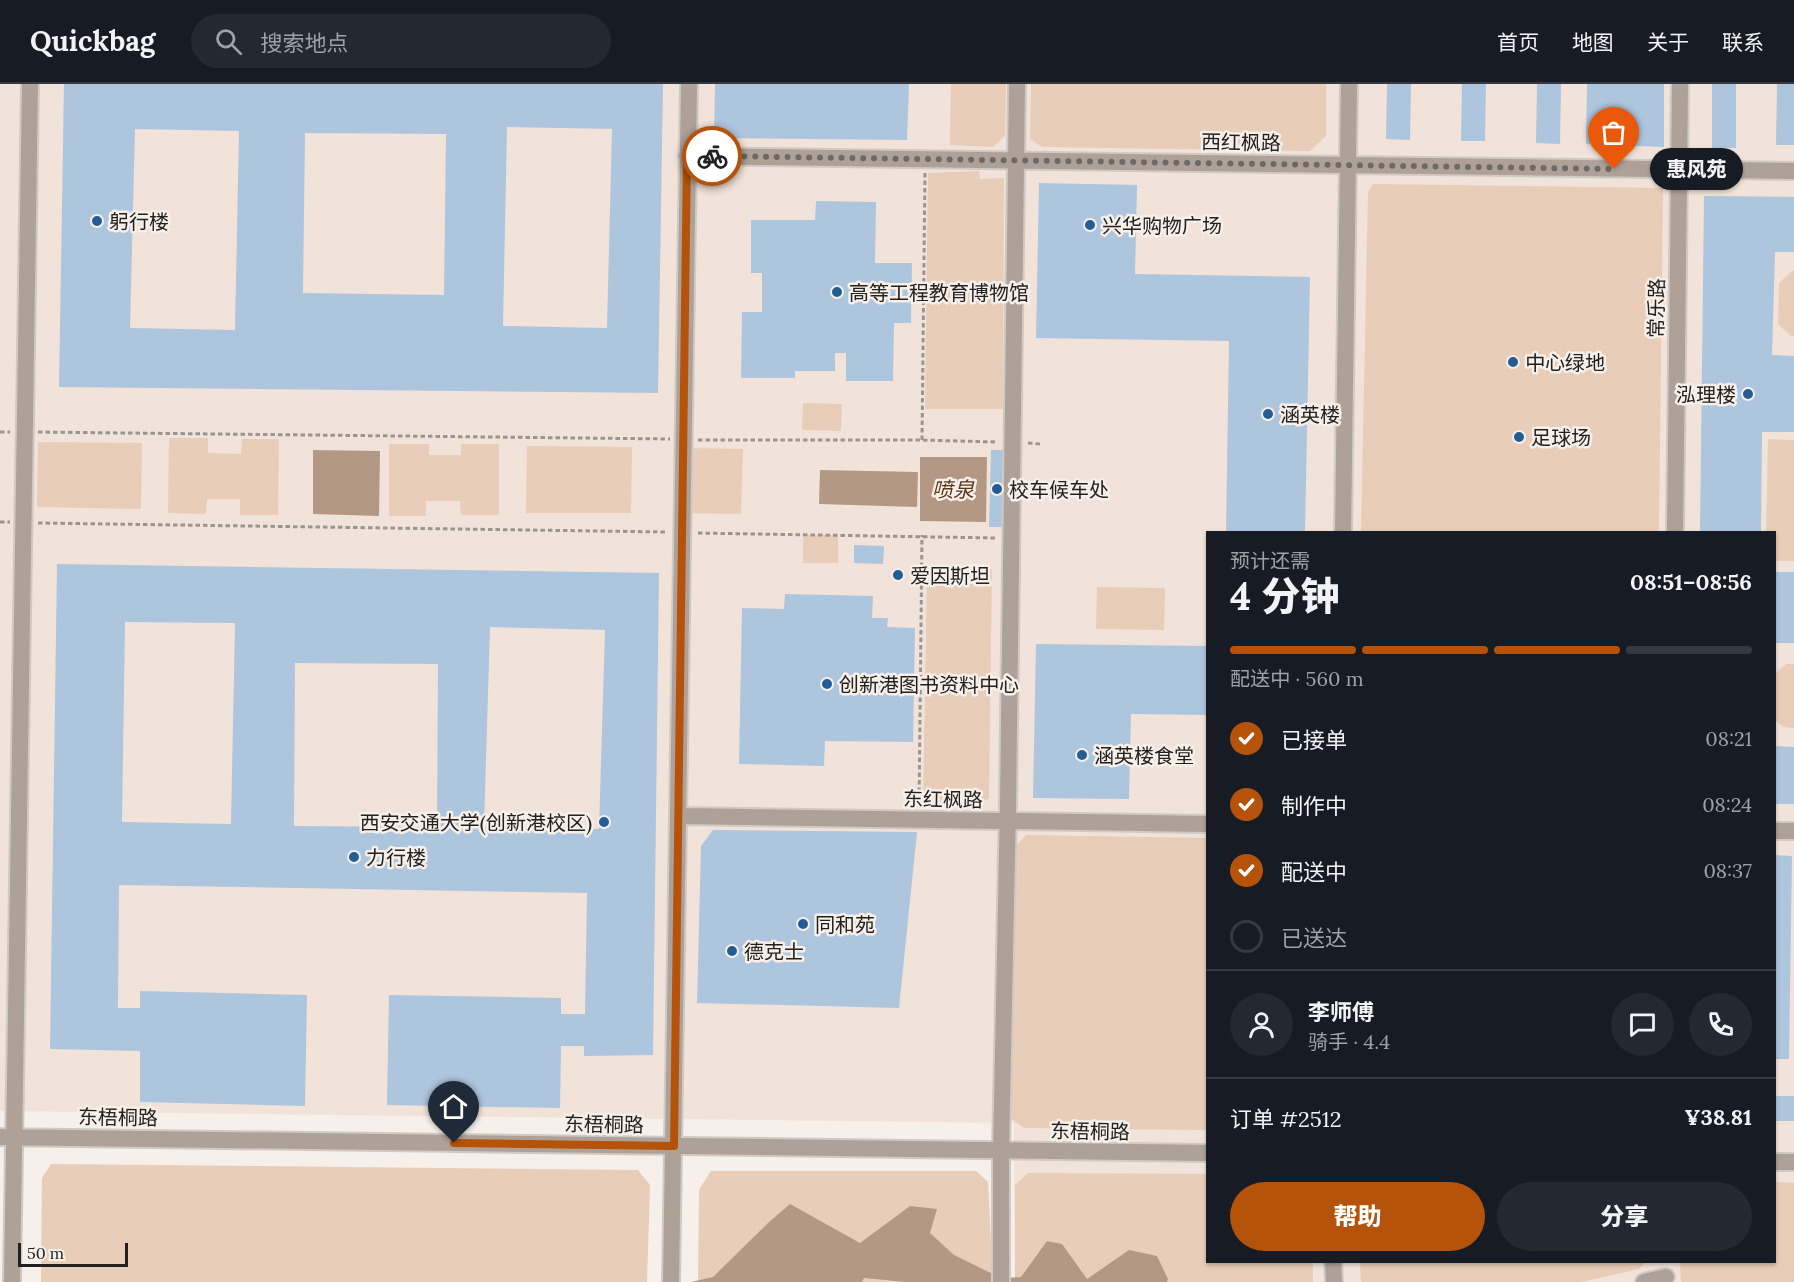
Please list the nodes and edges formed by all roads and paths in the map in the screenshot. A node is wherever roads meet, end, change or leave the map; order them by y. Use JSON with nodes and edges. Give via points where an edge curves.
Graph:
{"nodes":[{"id":1,"x":30,"y":84,"type":"edge"},
{"id":2,"x":689,"y":84,"type":"edge"},
{"id":3,"x":1017,"y":84,"type":"edge"},
{"id":4,"x":1349,"y":84,"type":"edge"},
{"id":5,"x":1680,"y":84,"type":"edge"},
{"id":6,"x":687,"y":156,"type":"junction"},
{"id":7,"x":925,"y":159,"type":"junction"},
{"id":8,"x":1016,"y":160,"type":"junction"},
{"id":9,"x":1348,"y":164,"type":"junction"},
{"id":10,"x":1679,"y":169,"type":"junction"},
{"id":11,"x":1794,"y":171,"type":"edge"},
{"id":12,"x":0,"y":432,"type":"edge"},
{"id":13,"x":25,"y":432,"type":"junction"},
{"id":14,"x":684,"y":440,"type":"junction"},
{"id":15,"x":922,"y":440,"type":"junction"},
{"id":16,"x":1012,"y":443,"type":"junction"},
{"id":17,"x":0,"y":522,"type":"edge"},
{"id":18,"x":23,"y":522,"type":"junction"},
{"id":19,"x":1343,"y":531,"type":"edge"},
{"id":20,"x":1675,"y":531,"type":"edge"},
{"id":21,"x":681,"y":532,"type":"junction"},
{"id":22,"x":922,"y":535,"type":"junction"},
{"id":23,"x":1011,"y":538,"type":"junction"},
{"id":24,"x":678,"y":816,"type":"junction"},
{"id":25,"x":919,"y":820,"type":"junction"},
{"id":26,"x":1008,"y":821,"type":"junction"},
{"id":27,"x":1206,"y":824,"type":"edge"},
{"id":28,"x":1776,"y":831,"type":"edge"},
{"id":29,"x":1794,"y":831,"type":"edge"},
{"id":30,"x":7,"y":1137,"type":"edge"},
{"id":31,"x":674,"y":1146,"type":"junction"},
{"id":32,"x":1001,"y":1151,"type":"junction"},
{"id":33,"x":1206,"y":1153,"type":"edge"},
{"id":34,"x":1776,"y":1162,"type":"edge"},
{"id":35,"x":1794,"y":1162,"type":"edge"},
{"id":36,"x":1333,"y":1263,"type":"edge"},
{"id":37,"x":1667,"y":1273,"type":"edge"},
{"id":38,"x":12,"y":1282,"type":"edge"},
{"id":39,"x":671,"y":1282,"type":"edge"},
{"id":40,"x":1001,"y":1282,"type":"edge"},
{"id":41,"x":1334,"y":1282,"type":"edge"},
{"id":42,"x":1644,"y":1282,"type":"edge"}],
"edges":[{"from":1,"to":13,"type":"street"},
{"from":2,"to":6,"type":"street"},
{"from":3,"to":8,"type":"street"},
{"from":4,"to":9,"type":"street"},
{"from":5,"to":10,"type":"street","name":"常乐路"},
{"from":6,"to":7,"type":"street","name":"西红枫路"},
{"from":6,"to":14,"type":"street"},
{"from":7,"to":8,"type":"street","name":"西红枫路"},
{"from":7,"to":15,"type":"path"},
{"from":8,"to":9,"type":"street","name":"西红枫路"},
{"from":8,"to":16,"type":"street"},
{"from":9,"to":10,"type":"street","name":"西红枫路"},
{"from":9,"to":19,"type":"street"},
{"from":10,"to":11,"type":"street","name":"西红枫路"},
{"from":10,"to":20,"type":"street","name":"常乐路"},
{"from":12,"to":13,"type":"path"},
{"from":13,"to":14,"type":"path"},
{"from":13,"to":18,"type":"street"},
{"from":14,"to":15,"type":"path"},
{"from":14,"to":21,"type":"street"},
{"from":15,"to":16,"type":"path"},
{"from":16,"to":23,"type":"street"},
{"from":17,"to":18,"type":"path"},
{"from":18,"to":21,"type":"path"},
{"from":18,"to":30,"type":"street"},
{"from":21,"to":22,"type":"path"},
{"from":21,"to":24,"type":"street"},
{"from":22,"to":23,"type":"path"},
{"from":22,"to":25,"type":"path"},
{"from":23,"to":26,"type":"street"},
{"from":24,"to":25,"type":"street","name":"东红枫路"},
{"from":24,"to":31,"type":"street"},
{"from":25,"to":26,"type":"street","name":"东红枫路"},
{"from":26,"to":27,"type":"street","name":"东红枫路"},
{"from":26,"to":32,"type":"street"},
{"from":28,"to":29,"type":"street"},
{"from":30,"to":31,"type":"street","name":"东梧桐路"},
{"from":30,"to":38,"type":"street"},
{"from":31,"to":32,"type":"street","name":"东梧桐路"},
{"from":31,"to":39,"type":"street"},
{"from":32,"to":33,"type":"street","name":"东梧桐路"},
{"from":32,"to":40,"type":"street"},
{"from":34,"to":35,"type":"street"},
{"from":36,"to":41,"type":"street"},
{"from":37,"to":42,"type":"street"}]}
